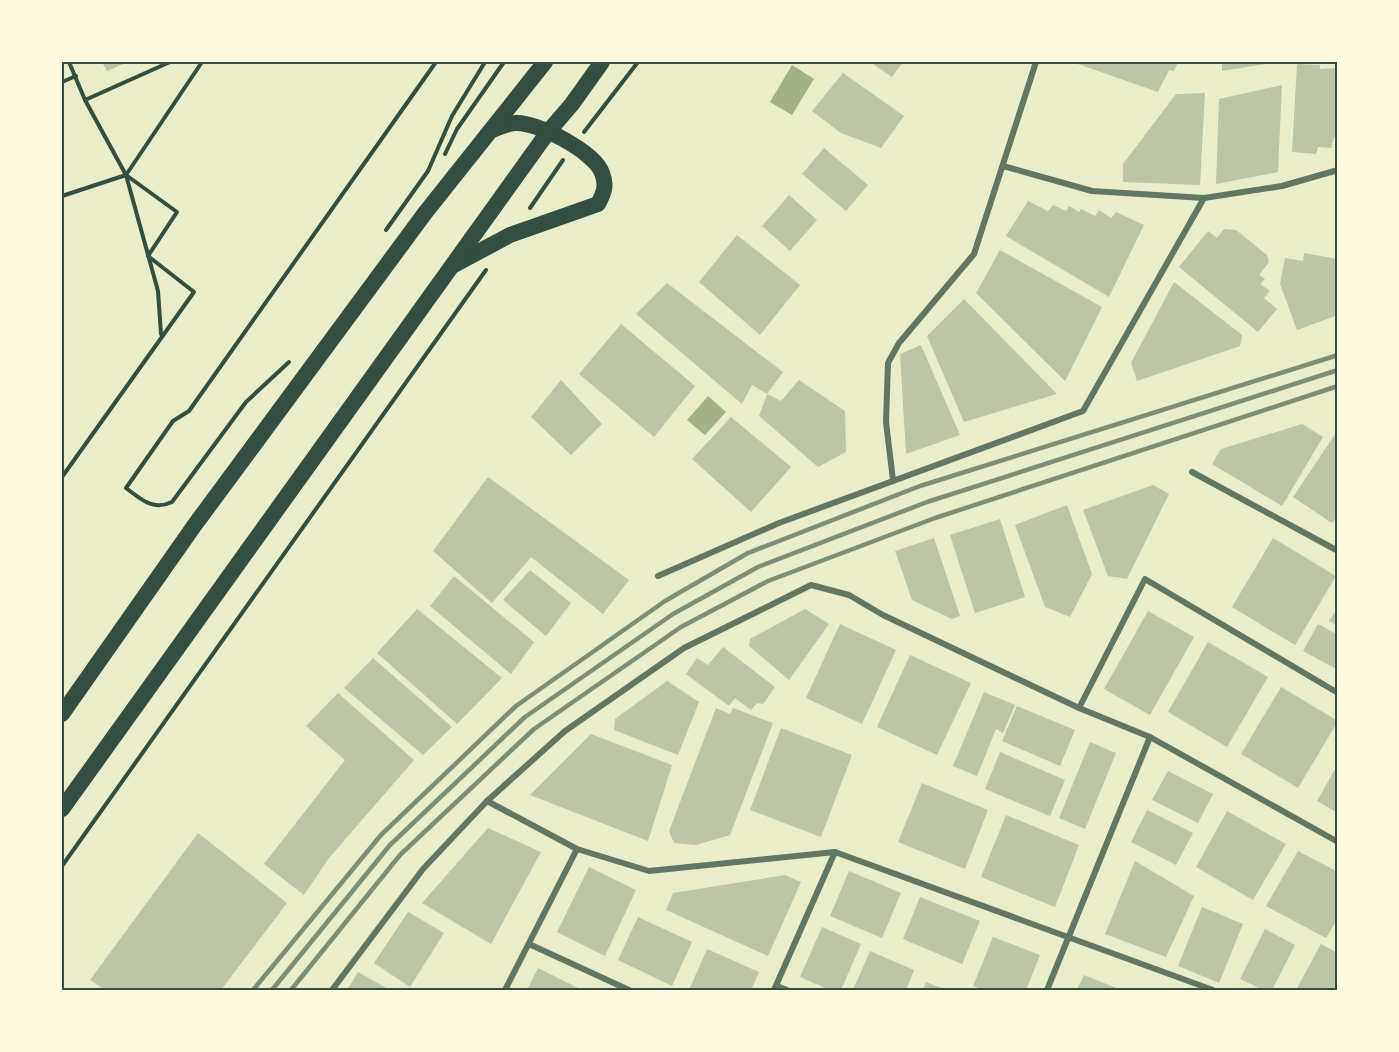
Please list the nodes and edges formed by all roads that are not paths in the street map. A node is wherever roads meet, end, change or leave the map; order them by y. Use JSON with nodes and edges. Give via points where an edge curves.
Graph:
{"nodes":[{"id":1,"x":545,"y":62,"type":"edge"},
{"id":2,"x":602,"y":62,"type":"edge"},
{"id":3,"x":1036,"y":62,"type":"edge"},
{"id":4,"x":491,"y":131,"type":"junction"},
{"id":5,"x":548,"y":132,"type":"junction"},
{"id":6,"x":1003,"y":166,"type":"junction"},
{"id":7,"x":1338,"y":170,"type":"edge"},
{"id":8,"x":1204,"y":198,"type":"junction"},
{"id":9,"x":450,"y":267,"type":"junction"},
{"id":10,"x":1192,"y":472,"type":"dead end"},
{"id":11,"x":893,"y":480,"type":"junction"},
{"id":12,"x":1338,"y":551,"type":"edge"},
{"id":13,"x":658,"y":576,"type":"dead end"},
{"id":14,"x":1338,"y":693,"type":"edge"},
{"id":15,"x":1079,"y":708,"type":"junction"},
{"id":16,"x":62,"y":714,"type":"edge"},
{"id":17,"x":1150,"y":737,"type":"junction"},
{"id":18,"x":487,"y":801,"type":"junction"},
{"id":19,"x":62,"y":809,"type":"edge"},
{"id":20,"x":1338,"y":842,"type":"edge"},
{"id":21,"x":577,"y":849,"type":"junction"},
{"id":22,"x":835,"y":852,"type":"junction"},
{"id":23,"x":1070,"y":940,"type":"junction"},
{"id":24,"x":530,"y":944,"type":"junction"},
{"id":25,"x":776,"y":988,"type":"edge"},
{"id":26,"x":332,"y":990,"type":"edge"},
{"id":27,"x":505,"y":990,"type":"edge"},
{"id":28,"x":629,"y":990,"type":"edge"},
{"id":29,"x":787,"y":990,"type":"edge"},
{"id":30,"x":1047,"y":990,"type":"edge"},
{"id":31,"x":1213,"y":990,"type":"edge"}],
"edges":[{"from":1,"to":4,"type":"highway"},
{"from":2,"to":5,"type":"highway"},
{"from":3,"to":6,"type":"street"},
{"from":4,"to":5,"type":"highway","via":[[513,122]]},
{"from":4,"to":16,"type":"highway","via":[[418,222],[194,526]]},
{"from":5,"to":9,"type":"highway"},
{"from":5,"to":9,"type":"highway","via":[[596,161],[606,190],[598,204],[510,235]]},
{"from":6,"to":8,"type":"street","via":[[1092,191]]},
{"from":6,"to":11,"type":"street","via":[[975,254],[899,343],[888,363],[886,423]]},
{"from":7,"to":8,"type":"street","via":[[1282,186]]},
{"from":8,"to":11,"type":"street","via":[[1083,411]]},
{"from":9,"to":19,"type":"highway"},
{"from":10,"to":12,"type":"street"},
{"from":11,"to":13,"type":"street","via":[[779,523]]},
{"from":14,"to":15,"type":"street","via":[[1145,579]]},
{"from":15,"to":17,"type":"street"},
{"from":15,"to":18,"type":"street","via":[[849,595],[811,585],[684,648],[565,731]]},
{"from":17,"to":20,"type":"street"},
{"from":17,"to":23,"type":"street"},
{"from":18,"to":21,"type":"street"},
{"from":18,"to":26,"type":"street","via":[[423,869]]},
{"from":21,"to":22,"type":"street","via":[[649,871]]},
{"from":21,"to":24,"type":"street"},
{"from":22,"to":23,"type":"street"},
{"from":22,"to":25,"type":"street"},
{"from":23,"to":30,"type":"street"},
{"from":23,"to":31,"type":"street"},
{"from":24,"to":27,"type":"street"},
{"from":24,"to":28,"type":"street"},
{"from":25,"to":29,"type":"street"}]}
